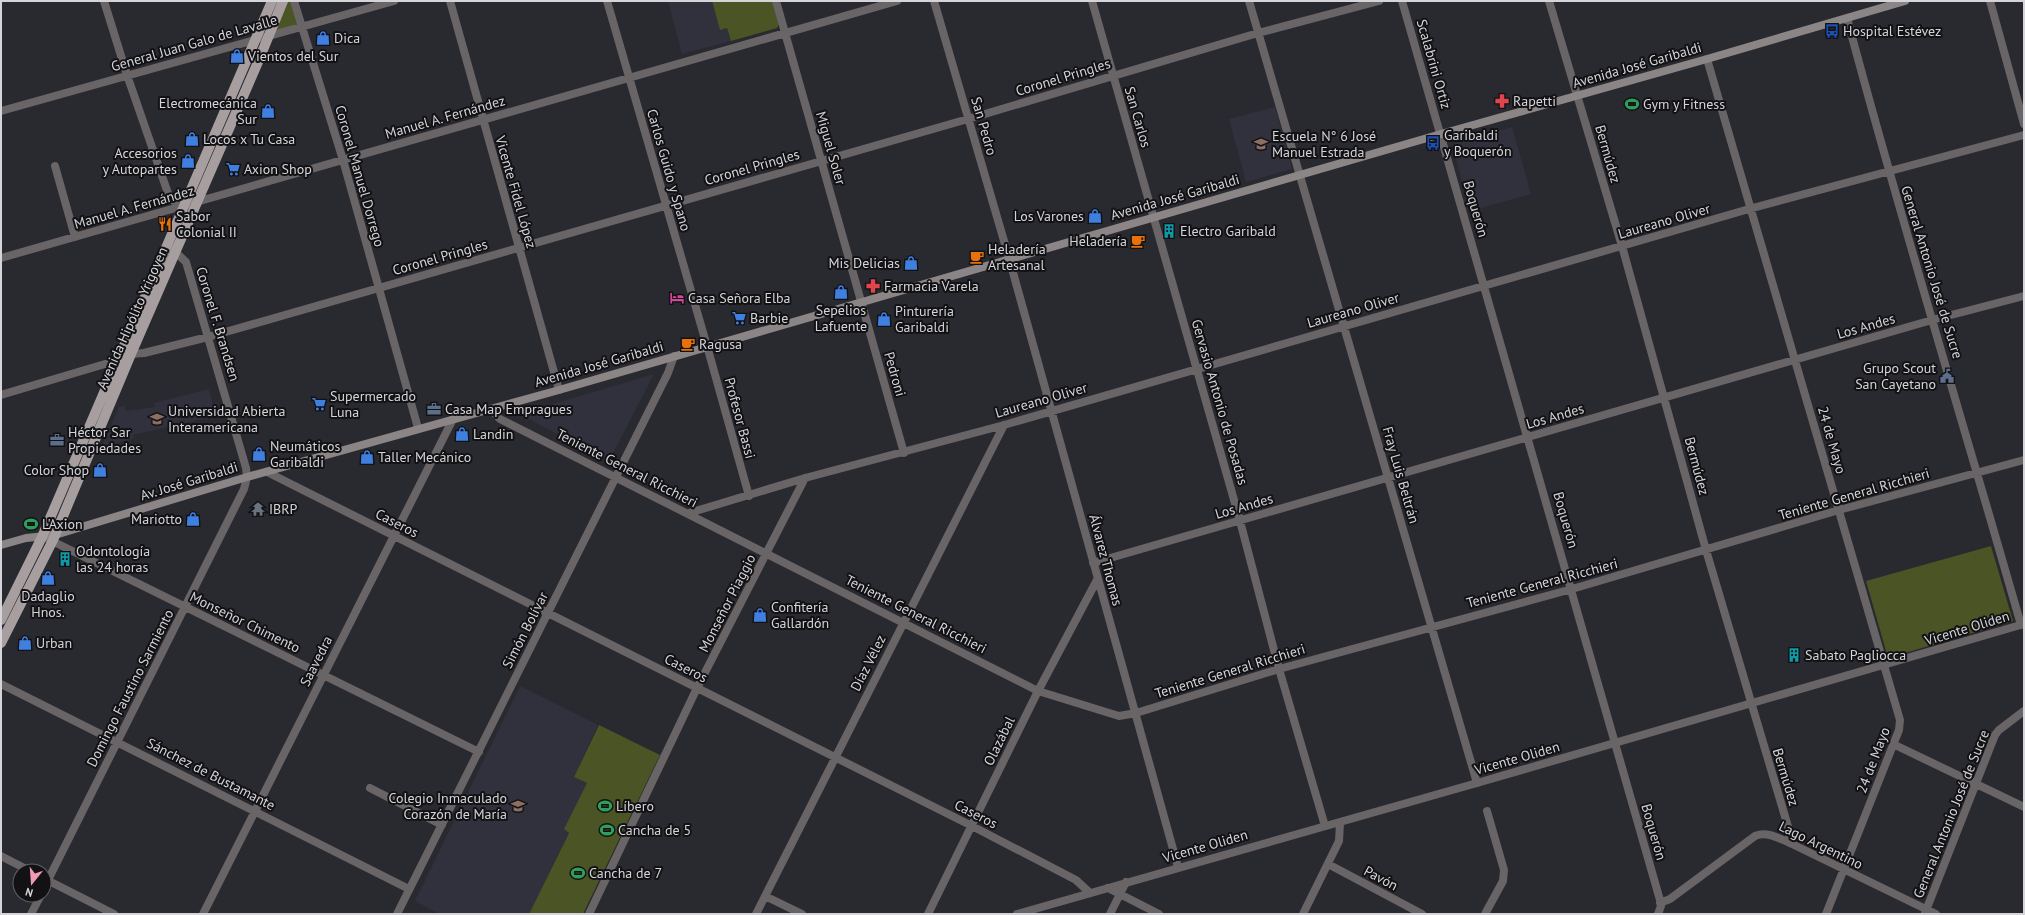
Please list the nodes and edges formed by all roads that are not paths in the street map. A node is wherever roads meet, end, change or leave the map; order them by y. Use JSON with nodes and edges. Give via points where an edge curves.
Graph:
{"nodes":[{"id":1,"x":104,"y":1,"type":"edge"},
{"id":2,"x":272,"y":1,"type":"edge"},
{"id":3,"x":283,"y":1,"type":"edge"},
{"id":4,"x":294,"y":1,"type":"edge"},
{"id":5,"x":394,"y":1,"type":"edge"},
{"id":6,"x":450,"y":1,"type":"edge"},
{"id":7,"x":608,"y":1,"type":"edge"},
{"id":8,"x":776,"y":1,"type":"edge"},
{"id":9,"x":897,"y":1,"type":"edge"},
{"id":10,"x":934,"y":1,"type":"edge"},
{"id":11,"x":1092,"y":1,"type":"edge"},
{"id":12,"x":1249,"y":1,"type":"edge"},
{"id":13,"x":1379,"y":1,"type":"edge"},
{"id":14,"x":1402,"y":1,"type":"edge"},
{"id":15,"x":1549,"y":1,"type":"edge"},
{"id":16,"x":1905,"y":1,"type":"edge"},
{"id":17,"x":1990,"y":1,"type":"edge"},
{"id":18,"x":1847,"y":18,"type":"junction"},
{"id":19,"x":302,"y":27,"type":"junction"},
{"id":20,"x":785,"y":32,"type":"junction"},
{"id":21,"x":1258,"y":33,"type":"junction"},
{"id":22,"x":269,"y":35,"type":"junction"},
{"id":23,"x":256,"y":38,"type":"junction"},
{"id":24,"x":1707,"y":59,"type":"junction"},
{"id":25,"x":127,"y":75,"type":"junction"},
{"id":26,"x":1112,"y":76,"type":"junction"},
{"id":27,"x":629,"y":78,"type":"junction"},
{"id":28,"x":1577,"y":96,"type":"junction"},
{"id":29,"x":1,"y":111,"type":"edge"},
{"id":30,"x":968,"y":119,"type":"junction"},
{"id":31,"x":482,"y":120,"type":"junction"},
{"id":32,"x":2024,"y":124,"type":"edge"},
{"id":33,"x":1441,"y":134,"type":"junction"},
{"id":34,"x":2024,"y":134,"type":"edge"},
{"id":35,"x":343,"y":160,"type":"junction"},
{"id":36,"x":820,"y":161,"type":"junction"},
{"id":37,"x":55,"y":166,"type":"dead end"},
{"id":38,"x":1888,"y":172,"type":"junction"},
{"id":39,"x":1301,"y":174,"type":"junction"},
{"id":40,"x":198,"y":202,"type":"junction"},
{"id":41,"x":666,"y":205,"type":"junction"},
{"id":42,"x":183,"y":206,"type":"junction"},
{"id":43,"x":1752,"y":209,"type":"junction"},
{"id":44,"x":1153,"y":217,"type":"junction"},
{"id":45,"x":76,"y":237,"type":"junction"},
{"id":46,"x":167,"y":245,"type":"junction"},
{"id":47,"x":1622,"y":246,"type":"junction"},
{"id":48,"x":518,"y":248,"type":"junction"},
{"id":49,"x":177,"y":251,"type":"junction"},
{"id":50,"x":1,"y":258,"type":"edge"},
{"id":51,"x":1009,"y":258,"type":"junction"},
{"id":52,"x":1485,"y":286,"type":"junction"},
{"id":53,"x":379,"y":288,"type":"junction"},
{"id":54,"x":2024,"y":296,"type":"edge"},
{"id":55,"x":862,"y":302,"type":"junction"},
{"id":56,"x":1932,"y":320,"type":"junction"},
{"id":57,"x":1344,"y":326,"type":"junction"},
{"id":58,"x":208,"y":336,"type":"junction"},
{"id":59,"x":707,"y":346,"type":"junction"},
{"id":60,"x":131,"y":354,"type":"junction"},
{"id":61,"x":674,"y":356,"type":"junction"},
{"id":62,"x":1796,"y":360,"type":"junction"},
{"id":63,"x":115,"y":366,"type":"junction"},
{"id":64,"x":1197,"y":369,"type":"junction"},
{"id":65,"x":558,"y":390,"type":"junction"},
{"id":66,"x":1,"y":395,"type":"edge"},
{"id":67,"x":1665,"y":399,"type":"junction"},
{"id":68,"x":490,"y":409,"type":"junction"},
{"id":69,"x":1051,"y":411,"type":"junction"},
{"id":70,"x":453,"y":419,"type":"junction"},
{"id":71,"x":1004,"y":425,"type":"junction"},
{"id":72,"x":418,"y":428,"type":"junction"},
{"id":73,"x":1529,"y":437,"type":"junction"},
{"id":74,"x":904,"y":453,"type":"junction"},
{"id":75,"x":2024,"y":460,"type":"edge"},
{"id":76,"x":267,"y":472,"type":"junction"},
{"id":77,"x":1978,"y":473,"type":"junction"},
{"id":78,"x":247,"y":477,"type":"junction"},
{"id":79,"x":616,"y":477,"type":"junction"},
{"id":80,"x":1388,"y":477,"type":"junction"},
{"id":81,"x":806,"y":478,"type":"junction"},
{"id":82,"x":749,"y":496,"type":"junction"},
{"id":83,"x":1839,"y":510,"type":"junction"},
{"id":84,"x":689,"y":513,"type":"junction"},
{"id":85,"x":1240,"y":521,"type":"junction"},
{"id":86,"x":395,"y":536,"type":"junction"},
{"id":87,"x":42,"y":537,"type":"junction"},
{"id":88,"x":54,"y":538,"type":"junction"},
{"id":89,"x":1,"y":545,"type":"edge"},
{"id":90,"x":1706,"y":550,"type":"junction"},
{"id":91,"x":767,"y":554,"type":"junction"},
{"id":92,"x":1093,"y":563,"type":"junction"},
{"id":93,"x":1097,"y":580,"type":"junction"},
{"id":94,"x":1572,"y":589,"type":"junction"},
{"id":95,"x":186,"y":607,"type":"junction"},
{"id":96,"x":548,"y":613,"type":"junction"},
{"id":97,"x":1,"y":620,"type":"edge"},
{"id":98,"x":903,"y":622,"type":"junction"},
{"id":99,"x":2022,"y":625,"type":"edge"},
{"id":100,"x":1432,"y":626,"type":"junction"},
{"id":101,"x":1,"y":643,"type":"edge"},
{"id":102,"x":1883,"y":666,"type":"junction"},
{"id":103,"x":1279,"y":668,"type":"junction"},
{"id":104,"x":323,"y":675,"type":"junction"},
{"id":105,"x":1,"y":684,"type":"edge"},
{"id":106,"x":698,"y":688,"type":"junction"},
{"id":107,"x":1038,"y":692,"type":"junction"},
{"id":108,"x":1750,"y":705,"type":"junction"},
{"id":109,"x":2024,"y":711,"type":"edge"},
{"id":110,"x":1136,"y":713,"type":"junction"},
{"id":111,"x":118,"y":741,"type":"junction"},
{"id":112,"x":1615,"y":743,"type":"junction"},
{"id":113,"x":1893,"y":744,"type":"junction"},
{"id":114,"x":479,"y":752,"type":"junction"},
{"id":115,"x":834,"y":757,"type":"junction"},
{"id":116,"x":1477,"y":783,"type":"junction"},
{"id":117,"x":1976,"y":784,"type":"junction"},
{"id":118,"x":370,"y":788,"type":"dead end"},
{"id":119,"x":2024,"y":807,"type":"edge"},
{"id":120,"x":256,"y":811,"type":"junction"},
{"id":121,"x":1487,"y":811,"type":"dead end"},
{"id":122,"x":1340,"y":823,"type":"junction"},
{"id":123,"x":442,"y":825,"type":"junction"},
{"id":124,"x":972,"y":826,"type":"junction"},
{"id":125,"x":1325,"y":826,"type":"junction"},
{"id":126,"x":1790,"y":843,"type":"junction"},
{"id":127,"x":1,"y":856,"type":"edge"},
{"id":128,"x":15,"y":863,"type":"edge"},
{"id":129,"x":1328,"y":864,"type":"junction"},
{"id":130,"x":52,"y":868,"type":"edge"},
{"id":131,"x":1178,"y":868,"type":"junction"},
{"id":132,"x":1843,"y":870,"type":"junction"},
{"id":133,"x":52,"y":882,"type":"edge"},
{"id":134,"x":1126,"y":882,"type":"junction"},
{"id":135,"x":1108,"y":888,"type":"junction"},
{"id":136,"x":409,"y":889,"type":"junction"},
{"id":137,"x":1090,"y":893,"type":"junction"},
{"id":138,"x":1120,"y":894,"type":"junction"},
{"id":139,"x":765,"y":896,"type":"junction"},
{"id":140,"x":37,"y":903,"type":"edge"},
{"id":141,"x":1660,"y":903,"type":"junction"},
{"id":142,"x":1925,"y":912,"type":"edge"},
{"id":143,"x":31,"y":914,"type":"edge"},
{"id":144,"x":114,"y":914,"type":"edge"},
{"id":145,"x":203,"y":914,"type":"edge"},
{"id":146,"x":397,"y":914,"type":"edge"},
{"id":147,"x":589,"y":914,"type":"edge"},
{"id":148,"x":756,"y":914,"type":"edge"},
{"id":149,"x":802,"y":914,"type":"edge"},
{"id":150,"x":928,"y":914,"type":"edge"},
{"id":151,"x":1017,"y":914,"type":"edge"},
{"id":152,"x":1110,"y":914,"type":"edge"},
{"id":153,"x":1159,"y":914,"type":"edge"},
{"id":154,"x":1303,"y":914,"type":"edge"},
{"id":155,"x":1422,"y":914,"type":"edge"},
{"id":156,"x":1485,"y":914,"type":"edge"},
{"id":157,"x":1659,"y":914,"type":"edge"},
{"id":158,"x":1826,"y":914,"type":"edge"},
{"id":159,"x":1936,"y":914,"type":"edge"}],
"edges":[{"from":1,"to":25,"type":"street"},
{"from":2,"to":23,"type":"main road","name":"Avenida Hipólito Yrigoyen"},
{"from":3,"to":22,"type":"main road","name":"Avenida Hipólito Yrigoyen"},
{"from":4,"to":19,"type":"street","name":"Coronel Manuel Dorrego"},
{"from":5,"to":19,"type":"street","name":"General Juan Galo de Lavalle"},
{"from":6,"to":31,"type":"street","name":"Vicente Fidel López"},
{"from":7,"to":27,"type":"street","name":"Carlos Guido y Spano"},
{"from":8,"to":20,"type":"street","name":"Miguel Soler"},
{"from":9,"to":20,"type":"street","name":"Manuel A. Fernández"},
{"from":10,"to":30,"type":"street","name":"San Pedro"},
{"from":11,"to":26,"type":"street","name":"San Carlos"},
{"from":12,"to":21,"type":"street","name":"Fray Luis Beltrán"},
{"from":13,"to":21,"type":"street","name":"Coronel Pringles"},
{"from":14,"to":33,"type":"street","name":"Scalabrini Ortiz"},
{"from":15,"to":28,"type":"street","name":"Bermúdez"},
{"from":16,"to":18,"type":"main road","name":"Avenida José Garibaldi"},
{"from":17,"to":32,"type":"street"},
{"from":18,"to":24,"type":"main road","name":"Avenida José Garibaldi"},
{"from":18,"to":38,"type":"street","name":"General Antonio José de Sucre"},
{"from":19,"to":22,"type":"street","name":"General Juan Galo de Lavalle"},
{"from":19,"to":35,"type":"street","name":"Coronel Manuel Dorrego"},
{"from":20,"to":27,"type":"street","name":"Manuel A. Fernández"},
{"from":20,"to":36,"type":"street","name":"Miguel Soler"},
{"from":21,"to":26,"type":"street","name":"Coronel Pringles"},
{"from":21,"to":39,"type":"street","name":"Fray Luis Beltrán"},
{"from":22,"to":23,"type":"street","name":"General Juan Galo de Lavalle"},
{"from":22,"to":40,"type":"main road","name":"Avenida Hipólito Yrigoyen"},
{"from":23,"to":25,"type":"street","name":"General Juan Galo de Lavalle"},
{"from":23,"to":42,"type":"main road","name":"Avenida Hipólito Yrigoyen"},
{"from":24,"to":28,"type":"main road","name":"Avenida José Garibaldi"},
{"from":24,"to":43,"type":"street","name":"24 de Mayo"},
{"from":25,"to":29,"type":"street","name":"General Juan Galo de Lavalle"},
{"from":25,"to":42,"type":"street","via":[[170,199]]},
{"from":26,"to":30,"type":"street","name":"Coronel Pringles"},
{"from":26,"to":44,"type":"street","name":"San Carlos"},
{"from":27,"to":31,"type":"street","name":"Manuel A. Fernández"},
{"from":27,"to":41,"type":"street","name":"Carlos Guido y Spano"},
{"from":28,"to":33,"type":"main road","name":"Avenida José Garibaldi"},
{"from":28,"to":47,"type":"street","name":"Bermúdez"},
{"from":30,"to":36,"type":"street","name":"Coronel Pringles"},
{"from":30,"to":51,"type":"street","name":"San Pedro"},
{"from":31,"to":35,"type":"street","name":"Manuel A. Fernández"},
{"from":31,"to":48,"type":"street","name":"Vicente Fidel López"},
{"from":33,"to":39,"type":"main road","name":"Avenida José Garibaldi"},
{"from":33,"to":52,"type":"street","name":"Boquerón"},
{"from":34,"to":38,"type":"street","name":"Laureano Oliver"},
{"from":35,"to":40,"type":"street","name":"Manuel A. Fernández"},
{"from":35,"to":53,"type":"street","name":"Coronel Manuel Dorrego"},
{"from":36,"to":41,"type":"street","name":"Coronel Pringles"},
{"from":36,"to":55,"type":"street","name":"Miguel Soler"},
{"from":37,"to":45,"type":"street"},
{"from":38,"to":43,"type":"street","name":"Laureano Oliver"},
{"from":38,"to":56,"type":"street","name":"General Antonio José de Sucre"},
{"from":39,"to":44,"type":"main road","name":"Avenida José Garibaldi"},
{"from":39,"to":57,"type":"street","name":"Fray Luis Beltrán"},
{"from":40,"to":42,"type":"street","name":"Manuel A. Fernández"},
{"from":40,"to":49,"type":"main road","name":"Avenida Hipólito Yrigoyen"},
{"from":41,"to":48,"type":"street","name":"Coronel Pringles"},
{"from":41,"to":59,"type":"street","name":"Carlos Guido y Spano"},
{"from":42,"to":45,"type":"street","name":"Manuel A. Fernández"},
{"from":42,"to":46,"type":"main road","name":"Avenida Hipólito Yrigoyen"},
{"from":43,"to":47,"type":"street","name":"Laureano Oliver"},
{"from":43,"to":62,"type":"street","name":"24 de Mayo"},
{"from":44,"to":51,"type":"main road","name":"Avenida José Garibaldi"},
{"from":44,"to":64,"type":"street","name":"Gervasio Antonio de Posadas"},
{"from":45,"to":50,"type":"street","name":"Manuel A. Fernández"},
{"from":46,"to":49,"type":"street"},
{"from":46,"to":63,"type":"main road","name":"Avenida Hipólito Yrigoyen"},
{"from":47,"to":52,"type":"street","name":"Laureano Oliver"},
{"from":47,"to":67,"type":"street","name":"Bermúdez"},
{"from":48,"to":53,"type":"street","name":"Coronel Pringles"},
{"from":48,"to":65,"type":"street","name":"Vicente Fidel López"},
{"from":49,"to":58,"type":"street","name":"Coronel F. Brandsen","via":[[186,262]]},
{"from":49,"to":60,"type":"main road","name":"Avenida Hipólito Yrigoyen"},
{"from":51,"to":55,"type":"main road","name":"Avenida José Garibaldi"},
{"from":51,"to":69,"type":"street","name":"Álvarez Thomas"},
{"from":52,"to":57,"type":"street","name":"Laureano Oliver"},
{"from":52,"to":73,"type":"street","name":"Boquerón"},
{"from":53,"to":58,"type":"street","name":"Coronel Pringles"},
{"from":53,"to":72,"type":"street","name":"Coronel Manuel Dorrego"},
{"from":54,"to":56,"type":"street","name":"Los Andes"},
{"from":55,"to":59,"type":"main road","name":"Avenida José Garibaldi"},
{"from":55,"to":74,"type":"street","name":"Pedroni"},
{"from":56,"to":62,"type":"street","name":"Los Andes"},
{"from":56,"to":77,"type":"street","name":"General Antonio José de Sucre"},
{"from":57,"to":64,"type":"street","name":"Laureano Oliver"},
{"from":57,"to":80,"type":"street","name":"Fray Luis Beltrán"},
{"from":58,"to":60,"type":"street","name":"Coronel Pringles"},
{"from":58,"to":78,"type":"street","name":"Coronel F. Brandsen"},
{"from":59,"to":61,"type":"main road","name":"Avenida José Garibaldi"},
{"from":59,"to":82,"type":"street","name":"Profesor Bassi"},
{"from":60,"to":88,"type":"main road","name":"Avenida Hipólito Yrigoyen"},
{"from":61,"to":65,"type":"main road","name":"Avenida José Garibaldi"},
{"from":61,"to":79,"type":"street","name":"Simón Bolívar","via":[[668,374]]},
{"from":62,"to":67,"type":"street","name":"Los Andes"},
{"from":62,"to":83,"type":"street","name":"24 de Mayo"},
{"from":63,"to":66,"type":"street","via":[[104,364]]},
{"from":63,"to":87,"type":"main road","name":"Avenida Hipólito Yrigoyen"},
{"from":64,"to":69,"type":"street","name":"Laureano Oliver"},
{"from":64,"to":85,"type":"street","name":"Gervasio Antonio de Posadas"},
{"from":65,"to":68,"type":"main road","name":"Avenida José Garibaldi"},
{"from":67,"to":73,"type":"street","name":"Los Andes"},
{"from":67,"to":90,"type":"street","name":"Bermúdez"},
{"from":68,"to":70,"type":"main road","name":"Avenida José Garibaldi"},
{"from":68,"to":79,"type":"street","name":"Teniente General Ricchieri","via":[[500,419]]},
{"from":69,"to":71,"type":"street","name":"Laureano Oliver"},
{"from":69,"to":92,"type":"street","name":"Álvarez Thomas"},
{"from":70,"to":72,"type":"main road","name":"Av. José Garibaldi"},
{"from":70,"to":86,"type":"street","name":"Saavedra"},
{"from":71,"to":74,"type":"street","name":"Laureano Oliver"},
{"from":71,"to":98,"type":"street","name":"Díaz Vélez"},
{"from":72,"to":76,"type":"main road","name":"Av. José Garibaldi"},
{"from":73,"to":80,"type":"street","name":"Los Andes"},
{"from":73,"to":94,"type":"street","name":"Boquerón"},
{"from":74,"to":81,"type":"street","name":"Laureano Oliver"},
{"from":75,"to":77,"type":"street","name":"Teniente General Ricchieri"},
{"from":76,"to":78,"type":"main road","name":"Av. José Garibaldi"},
{"from":76,"to":86,"type":"street","name":"Caseros"},
{"from":77,"to":83,"type":"street","name":"Teniente General Ricchieri"},
{"from":77,"to":99,"type":"street","name":"General Antonio José de Sucre"},
{"from":78,"to":88,"type":"main road","name":"Av. José Garibaldi"},
{"from":78,"to":95,"type":"street","name":"Domingo Faustino Sarmiento","via":[[244,489]]},
{"from":79,"to":84,"type":"street","name":"Teniente General Ricchieri"},
{"from":79,"to":96,"type":"street","name":"Simón Bolívar"},
{"from":80,"to":85,"type":"street","name":"Los Andes"},
{"from":80,"to":100,"type":"street","name":"Fray Luis Beltrán"},
{"from":81,"to":82,"type":"street","name":"Laureano Oliver"},
{"from":81,"to":91,"type":"street","name":"Monseñor Piaggio"},
{"from":82,"to":84,"type":"street","name":"Laureano Oliver"},
{"from":83,"to":90,"type":"street","name":"Teniente General Ricchieri"},
{"from":83,"to":102,"type":"street","name":"24 de Mayo"},
{"from":84,"to":91,"type":"street","name":"Teniente General Ricchieri"},
{"from":85,"to":92,"type":"street","name":"Los Andes"},
{"from":85,"to":103,"type":"street","name":"Gervasio Antonio de Posadas"},
{"from":86,"to":96,"type":"street","name":"Caseros"},
{"from":86,"to":104,"type":"street","name":"Saavedra"},
{"from":87,"to":88,"type":"street","name":"Monseñor Chimento"},
{"from":87,"to":89,"type":"main road","via":[[26,538]]},
{"from":87,"to":97,"type":"main road","name":"Avenida Hipólito Yrigoyen"},
{"from":88,"to":95,"type":"street","name":"Monseñor Chimento"},
{"from":88,"to":101,"type":"main road","name":"Avenida Hipólito Yrigoyen"},
{"from":90,"to":94,"type":"street","name":"Teniente General Ricchieri"},
{"from":90,"to":108,"type":"street","name":"Bermúdez"},
{"from":91,"to":98,"type":"street","name":"Teniente General Ricchieri"},
{"from":91,"to":106,"type":"street","name":"Monseñor Piaggio"},
{"from":92,"to":93,"type":"street","name":"Álvarez Thomas"},
{"from":93,"to":107,"type":"street","name":"Olazábal"},
{"from":93,"to":110,"type":"street","name":"Álvarez Thomas"},
{"from":94,"to":100,"type":"street","name":"Teniente General Ricchieri"},
{"from":94,"to":112,"type":"street","name":"Boquerón"},
{"from":95,"to":104,"type":"street","name":"Monseñor Chimento"},
{"from":95,"to":111,"type":"street","name":"Domingo Faustino Sarmiento"},
{"from":96,"to":106,"type":"street","name":"Caseros"},
{"from":96,"to":114,"type":"street","name":"Simón Bolívar"},
{"from":98,"to":107,"type":"street","name":"Teniente General Ricchieri"},
{"from":98,"to":115,"type":"street","name":"Díaz Vélez"},
{"from":99,"to":102,"type":"street","name":"Vicente Oliden"},
{"from":100,"to":103,"type":"street","name":"Teniente General Ricchieri"},
{"from":100,"to":116,"type":"street","name":"Fray Luis Beltrán"},
{"from":102,"to":108,"type":"street","name":"Vicente Oliden"},
{"from":102,"to":113,"type":"street","name":"24 de Mayo","via":[[1900,720]]},
{"from":103,"to":110,"type":"street","name":"Teniente General Ricchieri"},
{"from":103,"to":125,"type":"street","name":"Gervasio Antonio de Posadas"},
{"from":104,"to":114,"type":"street","name":"Monseñor Chimento"},
{"from":104,"to":120,"type":"street","name":"Saavedra"},
{"from":105,"to":111,"type":"street","name":"Sánchez de Bustamante"},
{"from":106,"to":115,"type":"street","name":"Caseros"},
{"from":106,"to":147,"type":"street","name":"Monseñor Piaggio"},
{"from":107,"to":110,"type":"street","name":"Teniente General Ricchieri","via":[[1119,716]]},
{"from":107,"to":124,"type":"street","name":"Olazábal"},
{"from":108,"to":112,"type":"street","name":"Vicente Oliden"},
{"from":108,"to":126,"type":"street","name":"Bermúdez","via":[[1789,830]]},
{"from":109,"to":117,"type":"street","name":"General Antonio José de Sucre","via":[[1995,735]]},
{"from":110,"to":131,"type":"street","name":"Álvarez Thomas"},
{"from":111,"to":120,"type":"street","name":"Sánchez de Bustamante"},
{"from":111,"to":130,"type":"street","name":"Domingo Faustino Sarmiento"},
{"from":112,"to":116,"type":"street","name":"Vicente Oliden"},
{"from":112,"to":141,"type":"street","name":"Boquerón"},
{"from":113,"to":117,"type":"street"},
{"from":113,"to":132,"type":"street","name":"24 de Mayo"},
{"from":114,"to":123,"type":"street","name":"Simón Bolívar"},
{"from":115,"to":124,"type":"street","name":"Caseros"},
{"from":115,"to":139,"type":"street","name":"Díaz Vélez"},
{"from":116,"to":122,"type":"street","name":"Vicente Oliden"},
{"from":117,"to":119,"type":"street"},
{"from":117,"to":142,"type":"street","name":"General Antonio José de Sucre"},
{"from":118,"to":123,"type":"street"},
{"from":120,"to":136,"type":"street","name":"Sánchez de Bustamante"},
{"from":120,"to":145,"type":"street","name":"Saavedra"},
{"from":121,"to":156,"type":"street","via":[[1504,870],[1503,881]]},
{"from":122,"to":125,"type":"street","name":"Vicente Oliden"},
{"from":122,"to":129,"type":"street","via":[[1339,841]]},
{"from":123,"to":136,"type":"street","name":"Simón Bolívar"},
{"from":124,"to":137,"type":"street","name":"Caseros","via":[[1076,880]]},
{"from":124,"to":150,"type":"street","name":"Olazábal"},
{"from":125,"to":131,"type":"street","name":"Vicente Oliden"},
{"from":126,"to":132,"type":"street","name":"Lago Argentino"},
{"from":126,"to":141,"type":"street","name":"Lago Argentino","via":[[1767,834],[1755,836],[1670,899]]},
{"from":127,"to":128,"type":"street"},
{"from":129,"to":154,"type":"street"},
{"from":129,"to":155,"type":"street","name":"Pavón"},
{"from":131,"to":134,"type":"street","name":"Vicente Oliden"},
{"from":132,"to":142,"type":"street","name":"Lago Argentino"},
{"from":132,"to":158,"type":"street","name":"24 de Mayo"},
{"from":133,"to":144,"type":"street"},
{"from":134,"to":135,"type":"street","name":"Vicente Oliden"},
{"from":134,"to":138,"type":"street"},
{"from":135,"to":137,"type":"street","name":"Vicente Oliden"},
{"from":135,"to":138,"type":"street"},
{"from":136,"to":146,"type":"street","name":"Simón Bolívar"},
{"from":137,"to":151,"type":"street","name":"Vicente Oliden"},
{"from":138,"to":152,"type":"street"},
{"from":138,"to":153,"type":"street"},
{"from":139,"to":148,"type":"street","name":"Díaz Vélez"},
{"from":139,"to":149,"type":"street"},
{"from":140,"to":143,"type":"street"},
{"from":141,"to":157,"type":"street","name":"Boquerón"},
{"from":142,"to":159,"type":"street","name":"Lago Argentino"}]}
